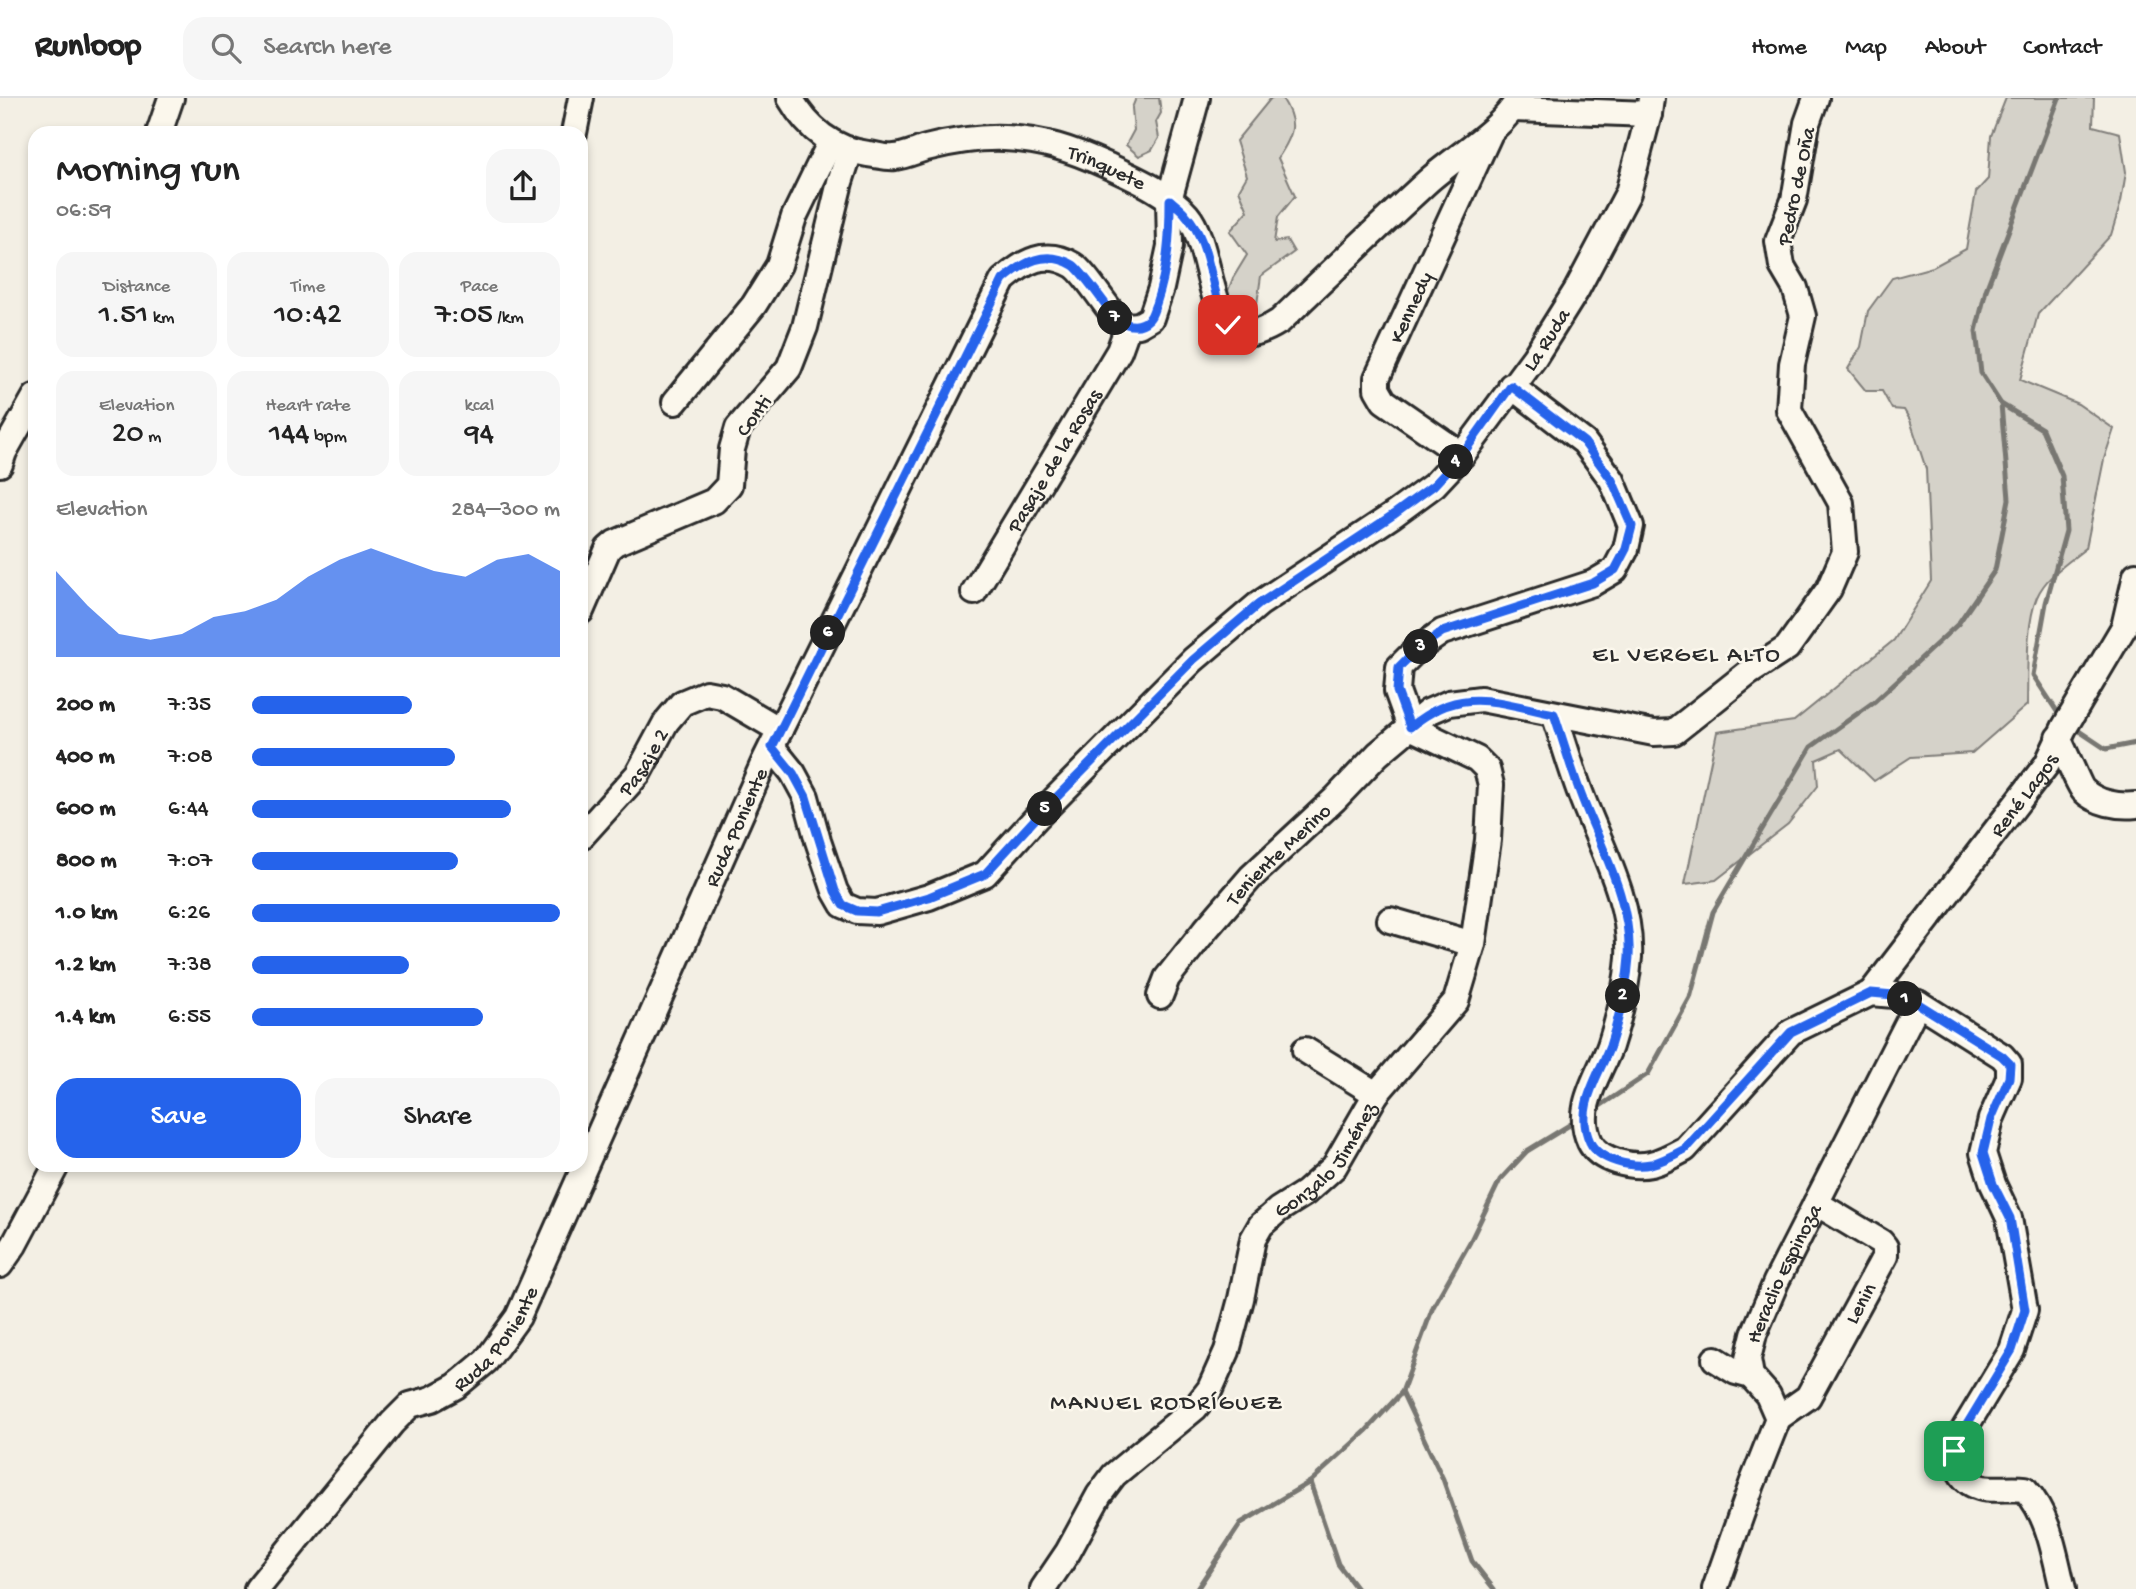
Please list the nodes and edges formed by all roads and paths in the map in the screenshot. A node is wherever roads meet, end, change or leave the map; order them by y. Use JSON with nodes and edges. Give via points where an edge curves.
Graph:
{"nodes":[{"id":1,"x":171,"y":98,"type":"edge"},
{"id":2,"x":581,"y":98,"type":"edge"},
{"id":3,"x":790,"y":98,"type":"edge"},
{"id":4,"x":1197,"y":98,"type":"edge"},
{"id":5,"x":1816,"y":98,"type":"edge"},
{"id":6,"x":1516,"y":103,"type":"edge"},
{"id":7,"x":1650,"y":106,"type":"edge"},
{"id":8,"x":161,"y":126,"type":"edge"},
{"id":9,"x":575,"y":126,"type":"edge"},
{"id":10,"x":1492,"y":129,"type":"junction"},
{"id":11,"x":840,"y":147,"type":"junction"},
{"id":12,"x":1170,"y":200,"type":"junction"},
{"id":13,"x":1128,"y":326,"type":"junction"},
{"id":14,"x":1511,"y":386,"type":"junction"},
{"id":15,"x":675,"y":402,"type":"dead end"},
{"id":16,"x":28,"y":409,"type":"edge"},
{"id":17,"x":1462,"y":455,"type":"junction"},
{"id":18,"x":0,"y":464,"type":"edge"},
{"id":19,"x":2136,"y":575,"type":"edge"},
{"id":20,"x":974,"y":592,"type":"dead end"},
{"id":21,"x":588,"y":595,"type":"edge"},
{"id":22,"x":1554,"y":714,"type":"junction"},
{"id":23,"x":1410,"y":727,"type":"junction"},
{"id":24,"x":2064,"y":728,"type":"junction"},
{"id":25,"x":776,"y":739,"type":"junction"},
{"id":26,"x":2136,"y":805,"type":"edge"},
{"id":27,"x":588,"y":829,"type":"edge"},
{"id":28,"x":1390,"y":920,"type":"dead end"},
{"id":29,"x":1473,"y":944,"type":"junction"},
{"id":30,"x":1871,"y":993,"type":"junction"},
{"id":31,"x":1160,"y":996,"type":"dead end"},
{"id":32,"x":1917,"y":1003,"type":"junction"},
{"id":33,"x":1305,"y":1050,"type":"dead end"},
{"id":34,"x":1376,"y":1094,"type":"junction"},
{"id":35,"x":588,"y":1160,"type":"edge"},
{"id":36,"x":53,"y":1172,"type":"edge"},
{"id":37,"x":583,"y":1172,"type":"edge"},
{"id":38,"x":1816,"y":1203,"type":"junction"},
{"id":39,"x":0,"y":1265,"type":"edge"},
{"id":40,"x":1715,"y":1359,"type":"dead end"},
{"id":41,"x":1751,"y":1376,"type":"junction"},
{"id":42,"x":1778,"y":1418,"type":"junction"},
{"id":43,"x":257,"y":1589,"type":"edge"},
{"id":44,"x":1043,"y":1589,"type":"edge"},
{"id":45,"x":1715,"y":1589,"type":"edge"},
{"id":46,"x":2063,"y":1589,"type":"edge"}],
"edges":[{"from":1,"to":8,"type":"street"},
{"from":2,"to":9,"type":"street"},
{"from":3,"to":11,"type":"street","via":[[810,126]]},
{"from":4,"to":12,"type":"street"},
{"from":5,"to":22,"type":"street","name":"Pedro de Oña","via":[[1807,123],[1794,200],[1778,241],[1782,266],[1803,316],[1791,364],[1789,410],[1841,503],[1844,552],[1829,589],[1787,648],[1674,732],[1654,733]]},
{"from":6,"to":7,"type":"street"},
{"from":6,"to":10,"type":"street"},
{"from":7,"to":14,"type":"street","name":"La Ruda","via":[[1628,193],[1576,290]]},
{"from":10,"to":12,"type":"street","name":"Trinquete","via":[[1429,181],[1280,321],[1257,332],[1236,331],[1228,325],[1196,229]]},
{"from":10,"to":17,"type":"street","name":"Kennedy","via":[[1377,378],[1384,401]]},
{"from":11,"to":12,"type":"street","name":"Trinquete","via":[[895,157],[978,139],[1032,140],[1082,154]]},
{"from":11,"to":15,"type":"street","via":[[794,217],[779,265],[754,305]]},
{"from":11,"to":21,"type":"street","name":"Conti","via":[[840,182],[805,327],[789,368],[738,428],[729,485],[714,501],[615,543]]},
{"from":12,"to":13,"type":"street","via":[[1170,246],[1161,288],[1151,317]]},
{"from":13,"to":20,"type":"street","name":"Pasaje de la Rosas","via":[[1119,351]]},
{"from":13,"to":25,"type":"street","name":"Ruda Poniente","via":[[1119,321],[1075,265],[1045,257],[1023,263],[1003,280]]},
{"from":14,"to":17,"type":"street","name":"La Ruda"},
{"from":14,"to":23,"type":"street","via":[[1584,442],[1612,480],[1632,526],[1626,549],[1615,570],[1593,583],[1442,632],[1416,650],[1399,667],[1397,691]]},
{"from":16,"to":18,"type":"street"},
{"from":17,"to":25,"type":"street","name":"La Ruda","via":[[1434,485],[1259,604],[1193,660],[985,874],[965,883],[877,912],[843,905],[806,797]]},
{"from":19,"to":24,"type":"street","name":"René Lagos","via":[[2124,627]]},
{"from":22,"to":23,"type":"street","name":"Pedro de Oña","via":[[1481,699],[1450,703],[1428,712]]},
{"from":22,"to":30,"type":"street","via":[[1626,920],[1629,957],[1620,1009],[1585,1108],[1590,1142],[1603,1156],[1649,1165],[1685,1149],[1791,1032]]},
{"from":23,"to":29,"type":"street","name":"Gonzalo Jiménez","via":[[1478,759],[1487,769],[1491,803]]},
{"from":23,"to":31,"type":"street","name":"Teniente Merino","via":[[1251,877],[1167,978]]},
{"from":24,"to":26,"type":"street","via":[[2081,789],[2097,800]]},
{"from":24,"to":30,"type":"street","name":"René Lagos","via":[[2047,764]]},
{"from":25,"to":27,"type":"street","name":"Pasaje 2","via":[[722,696],[706,693],[682,703],[666,722],[638,774]]},
{"from":25,"to":35,"type":"street","name":"Ruda Poniente"},
{"from":28,"to":29,"type":"street"},
{"from":29,"to":34,"type":"street","name":"Gonzalo Jiménez","via":[[1456,1002]]},
{"from":30,"to":32,"type":"street"},
{"from":32,"to":38,"type":"street","name":"Heraclio Espinoza"},
{"from":32,"to":46,"type":"street","via":[[2010,1064],[1983,1153],[2010,1218],[2025,1310],[2012,1350],[1954,1451],[1956,1467],[1979,1488],[2025,1489],[2038,1503]]},
{"from":33,"to":34,"type":"street"},
{"from":34,"to":44,"type":"street","name":"Gonzalo Jiménez","via":[[1334,1167],[1261,1225],[1253,1239],[1227,1351],[1210,1389],[1175,1426],[1114,1475]]},
{"from":36,"to":39,"type":"street"},
{"from":37,"to":43,"type":"street","name":"Ruda Poniente","via":[[518,1317],[486,1361],[432,1399],[410,1405]]},
{"from":38,"to":41,"type":"street","name":"Heraclio Espinoza","via":[[1754,1334],[1748,1359]]},
{"from":38,"to":42,"type":"street","name":"Lenin","via":[[1881,1242],[1885,1256],[1808,1397]]},
{"from":40,"to":41,"type":"street"},
{"from":41,"to":42,"type":"street","name":"Heraclio Espinoza","via":[[1768,1395]]},
{"from":42,"to":45,"type":"street"}]}
